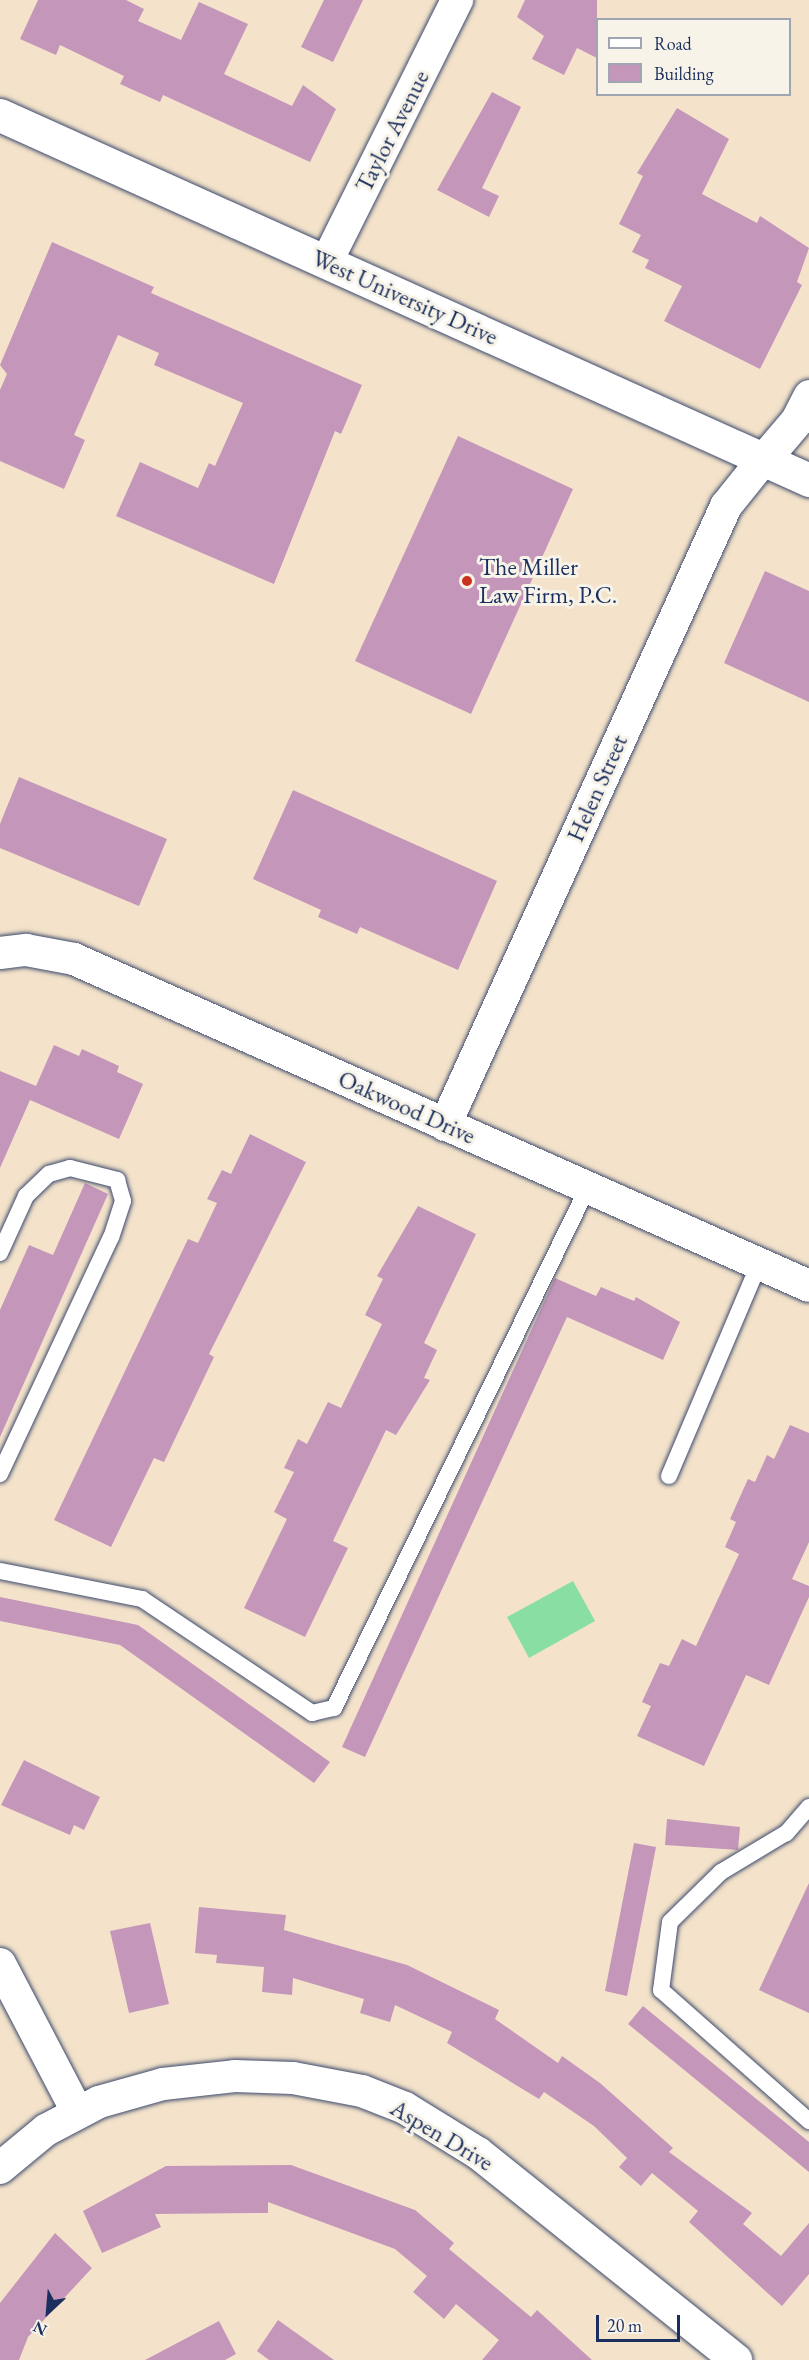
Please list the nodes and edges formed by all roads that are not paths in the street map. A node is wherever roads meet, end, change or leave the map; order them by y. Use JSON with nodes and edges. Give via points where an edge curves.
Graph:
{"nodes":[{"id":1,"x":457,"y":0,"type":"edge"},
{"id":2,"x":0,"y":115,"type":"edge"},
{"id":3,"x":327,"y":261,"type":"junction"},
{"id":4,"x":809,"y":396,"type":"edge"},
{"id":5,"x":763,"y":460,"type":"junction"},
{"id":6,"x":809,"y":480,"type":"edge"},
{"id":7,"x":0,"y":953,"type":"edge"},
{"id":8,"x":445,"y":1125,"type":"junction"},
{"id":9,"x":588,"y":1187,"type":"junction"},
{"id":10,"x":0,"y":1253,"type":"edge"},
{"id":11,"x":759,"y":1264,"type":"junction"},
{"id":12,"x":809,"y":1286,"type":"edge"},
{"id":13,"x":0,"y":1474,"type":"edge"},
{"id":14,"x":669,"y":1476,"type":"dead end"},
{"id":15,"x":0,"y":1571,"type":"edge"},
{"id":16,"x":809,"y":1807,"type":"edge"},
{"id":17,"x":0,"y":1964,"type":"edge"},
{"id":18,"x":78,"y":2113,"type":"junction"},
{"id":19,"x":809,"y":2121,"type":"edge"},
{"id":20,"x":0,"y":2168,"type":"edge"},
{"id":21,"x":736,"y":2360,"type":"edge"}],
"edges":[{"from":1,"to":3,"type":"street","name":"Taylor Avenue"},
{"from":2,"to":3,"type":"main road","name":"West University Drive"},
{"from":3,"to":5,"type":"main road","name":"West University Drive"},
{"from":4,"to":5,"type":"main road","via":[[797,420]]},
{"from":5,"to":6,"type":"main road","name":"West University Drive"},
{"from":5,"to":8,"type":"street","name":"Helen Street","via":[[726,506]]},
{"from":7,"to":8,"type":"street","name":"Oakwood Drive","via":[[26,950],[74,959]]},
{"from":8,"to":9,"type":"street","name":"Oakwood Drive"},
{"from":9,"to":11,"type":"street","name":"Oakwood Drive"},
{"from":9,"to":15,"type":"lane","via":[[334,1708],[312,1713],[142,1599]]},
{"from":10,"to":13,"type":"lane","via":[[26,1196],[49,1174],[70,1168],[117,1180],[123,1201],[111,1237]]},
{"from":11,"to":12,"type":"street","name":"Oakwood Drive"},
{"from":11,"to":14,"type":"lane"},
{"from":16,"to":19,"type":"lane","via":[[786,1833],[721,1872],[670,1922],[661,1990]]},
{"from":17,"to":18,"type":"street"},
{"from":18,"to":20,"type":"street","name":"Aspen Drive","via":[[46,2130]]},
{"from":18,"to":21,"type":"street","name":"Aspen Drive","via":[[163,2084],[235,2076],[293,2078],[372,2095],[405,2108],[478,2153]]}]}
